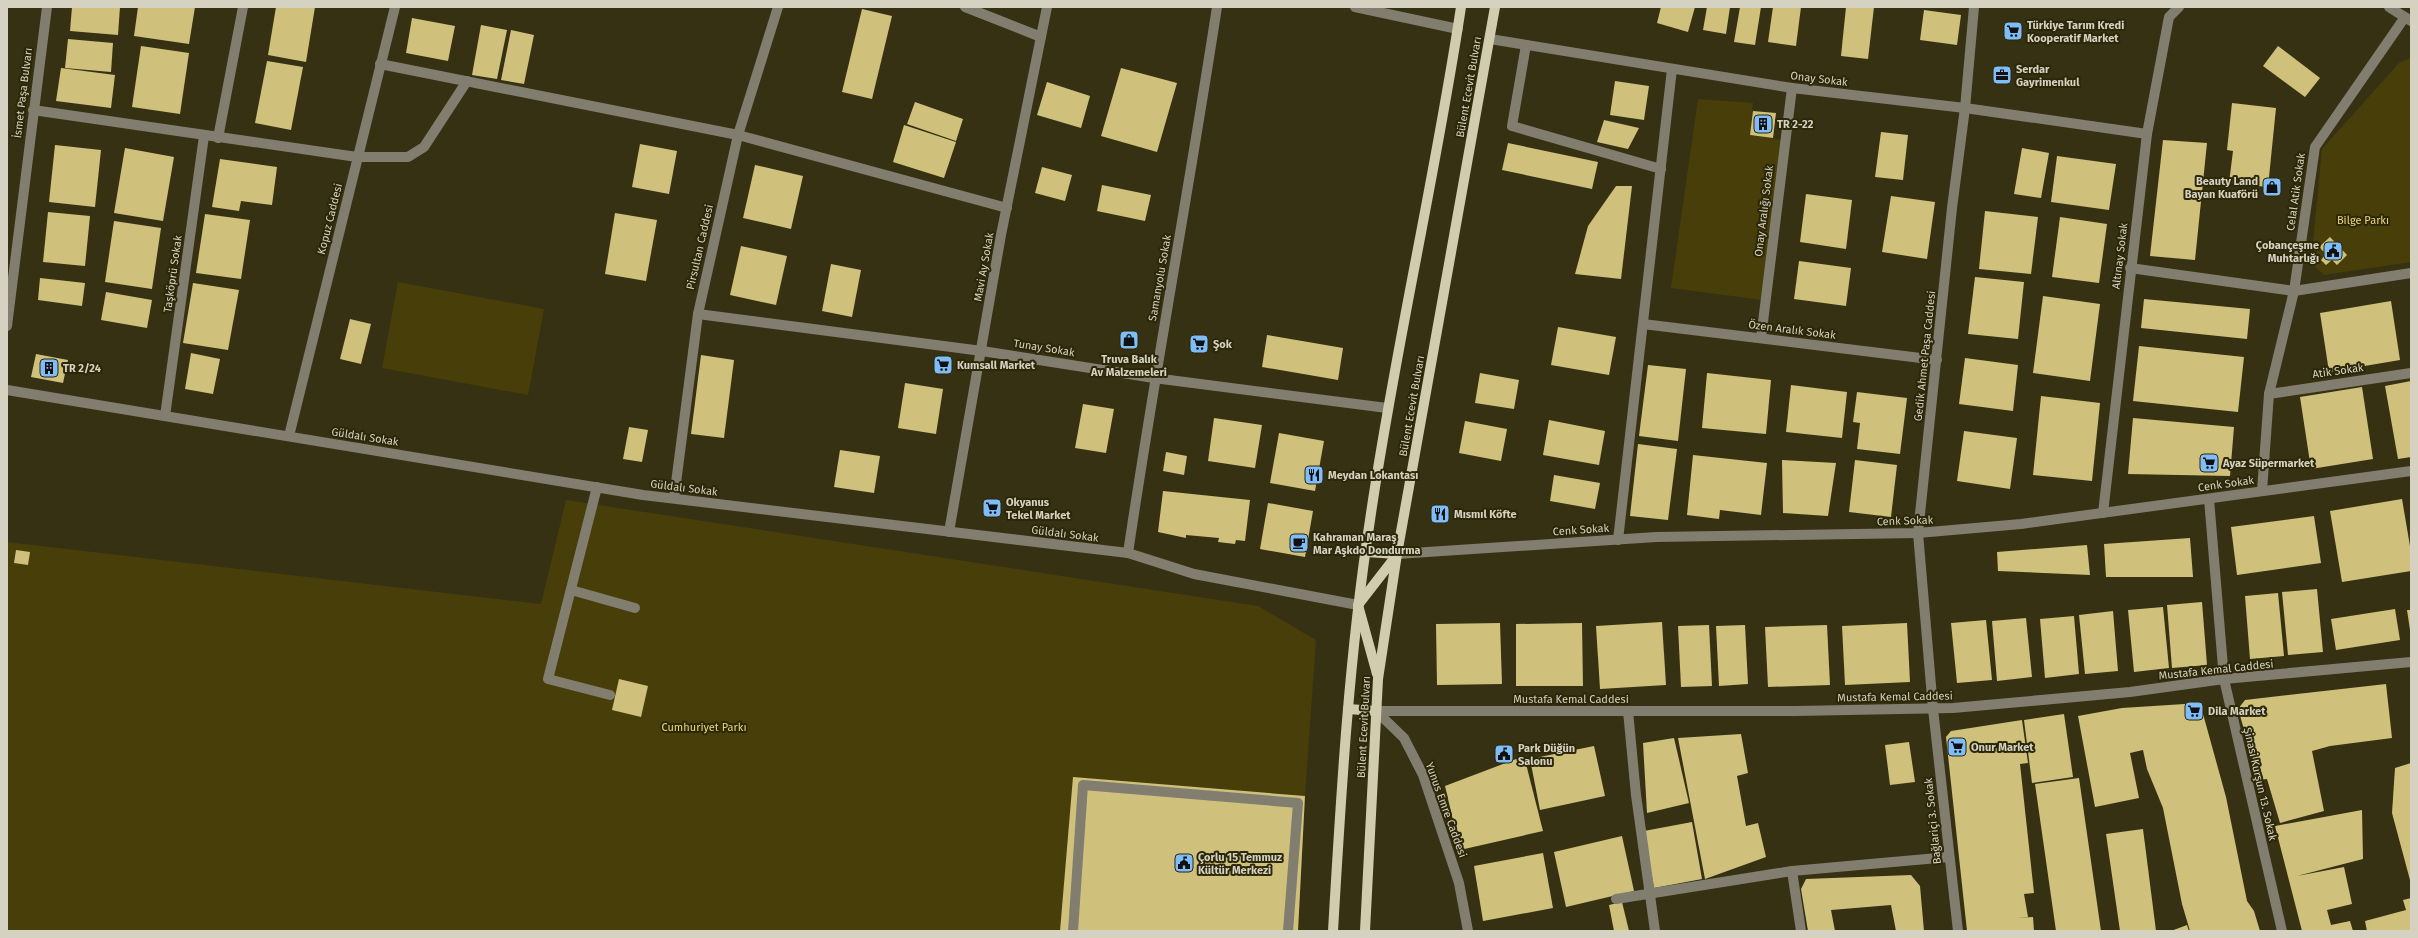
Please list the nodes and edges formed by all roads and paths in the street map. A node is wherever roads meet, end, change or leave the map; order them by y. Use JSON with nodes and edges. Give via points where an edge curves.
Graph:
{"nodes":[{"id":1,"x":47,"y":7,"type":"edge"},
{"id":2,"x":243,"y":7,"type":"edge"},
{"id":3,"x":395,"y":7,"type":"edge"},
{"id":4,"x":778,"y":7,"type":"edge"},
{"id":5,"x":965,"y":7,"type":"edge"},
{"id":6,"x":1047,"y":7,"type":"edge"},
{"id":7,"x":1217,"y":7,"type":"edge"},
{"id":8,"x":1355,"y":7,"type":"edge"},
{"id":9,"x":1462,"y":7,"type":"edge"},
{"id":10,"x":1495,"y":7,"type":"edge"},
{"id":11,"x":1974,"y":7,"type":"edge"},
{"id":12,"x":2179,"y":7,"type":"edge"},
{"id":13,"x":2388,"y":7,"type":"edge"},
{"id":14,"x":2408,"y":19,"type":"edge"},
{"id":15,"x":1458,"y":29,"type":"junction"},
{"id":16,"x":1041,"y":37,"type":"junction"},
{"id":17,"x":1490,"y":39,"type":"junction"},
{"id":18,"x":1526,"y":45,"type":"junction"},
{"id":19,"x":380,"y":64,"type":"junction"},
{"id":20,"x":1672,"y":69,"type":"junction"},
{"id":21,"x":467,"y":81,"type":"junction"},
{"id":22,"x":1792,"y":88,"type":"junction"},
{"id":23,"x":1965,"y":108,"type":"junction"},
{"id":24,"x":33,"y":110,"type":"junction"},
{"id":25,"x":2147,"y":134,"type":"junction"},
{"id":26,"x":738,"y":135,"type":"junction"},
{"id":27,"x":204,"y":136,"type":"junction"},
{"id":28,"x":218,"y":138,"type":"junction"},
{"id":29,"x":358,"y":157,"type":"junction"},
{"id":30,"x":1661,"y":169,"type":"junction"},
{"id":31,"x":1007,"y":208,"type":"junction"},
{"id":32,"x":2130,"y":268,"type":"junction"},
{"id":33,"x":2411,"y":272,"type":"edge"},
{"id":34,"x":2294,"y":291,"type":"junction"},
{"id":35,"x":698,"y":314,"type":"junction"},
{"id":36,"x":1643,"y":324,"type":"junction"},
{"id":37,"x":7,"y":326,"type":"edge"},
{"id":38,"x":1761,"y":338,"type":"junction"},
{"id":39,"x":982,"y":351,"type":"junction"},
{"id":40,"x":1937,"y":360,"type":"junction"},
{"id":41,"x":2411,"y":372,"type":"edge"},
{"id":42,"x":1154,"y":378,"type":"junction"},
{"id":43,"x":7,"y":390,"type":"edge"},
{"id":44,"x":2269,"y":394,"type":"junction"},
{"id":45,"x":1387,"y":408,"type":"junction"},
{"id":46,"x":165,"y":416,"type":"junction"},
{"id":47,"x":289,"y":436,"type":"junction"},
{"id":48,"x":2411,"y":471,"type":"edge"},
{"id":49,"x":597,"y":487,"type":"junction"},
{"id":50,"x":2262,"y":491,"type":"junction"},
{"id":51,"x":674,"y":498,"type":"junction"},
{"id":52,"x":2209,"y":499,"type":"junction"},
{"id":53,"x":2103,"y":513,"type":"junction"},
{"id":54,"x":949,"y":532,"type":"junction"},
{"id":55,"x":1918,"y":533,"type":"junction"},
{"id":56,"x":1618,"y":540,"type":"junction"},
{"id":57,"x":1366,"y":552,"type":"junction"},
{"id":58,"x":1128,"y":553,"type":"junction"},
{"id":59,"x":1397,"y":554,"type":"junction"},
{"id":60,"x":571,"y":590,"type":"junction"},
{"id":61,"x":1358,"y":605,"type":"junction"},
{"id":62,"x":635,"y":608,"type":"dead end"},
{"id":63,"x":2411,"y":662,"type":"edge"},
{"id":64,"x":1378,"y":679,"type":"junction"},
{"id":65,"x":2224,"y":679,"type":"junction"},
{"id":66,"x":610,"y":695,"type":"dead end"},
{"id":67,"x":1933,"y":708,"type":"junction"},
{"id":68,"x":1348,"y":709,"type":"junction"},
{"id":69,"x":1376,"y":711,"type":"junction"},
{"id":70,"x":1628,"y":711,"type":"junction"},
{"id":71,"x":1949,"y":857,"type":"junction"},
{"id":72,"x":1792,"y":871,"type":"junction"},
{"id":73,"x":1650,"y":894,"type":"junction"},
{"id":74,"x":1616,"y":899,"type":"dead end"},
{"id":75,"x":1073,"y":931,"type":"edge"},
{"id":76,"x":1288,"y":931,"type":"edge"},
{"id":77,"x":1333,"y":931,"type":"edge"},
{"id":78,"x":1365,"y":931,"type":"edge"},
{"id":79,"x":1468,"y":931,"type":"edge"},
{"id":80,"x":1655,"y":931,"type":"edge"},
{"id":81,"x":1801,"y":931,"type":"edge"},
{"id":82,"x":1958,"y":931,"type":"edge"},
{"id":83,"x":2282,"y":931,"type":"edge"}],
"edges":[{"from":1,"to":24,"type":"street","name":"İsmet Paşa Bulvarı"},
{"from":2,"to":28,"type":"street"},
{"from":3,"to":19,"type":"street","name":"Kopuz Caddesi"},
{"from":4,"to":26,"type":"street","name":"Pirsultan Caddesi"},
{"from":5,"to":16,"type":"street"},
{"from":6,"to":16,"type":"street","name":"Mavi Ay Sokak"},
{"from":7,"to":42,"type":"street","name":"Samanyolu Sokak"},
{"from":8,"to":15,"type":"street"},
{"from":9,"to":15,"type":"main road","name":"Bülent Ecevit Bulvarı"},
{"from":10,"to":17,"type":"main road","name":"Bülent Ecevit Bulvarı"},
{"from":11,"to":23,"type":"street","name":"Gedik Ahmet Paşa Caddesi"},
{"from":12,"to":25,"type":"street","name":"Altınay Sokak","via":[[2169,17]]},
{"from":13,"to":14,"type":"street"},
{"from":14,"to":34,"type":"street","name":"Celal Atik Sokak","via":[[2315,147]]},
{"from":15,"to":45,"type":"main road","name":"Bülent Ecevit Bulvarı"},
{"from":16,"to":31,"type":"street","name":"Mavi Ay Sokak"},
{"from":17,"to":18,"type":"street","name":"Onay Sokak"},
{"from":17,"to":59,"type":"main road","name":"Bülent Ecevit Bulvarı"},
{"from":18,"to":20,"type":"street","name":"Onay Sokak"},
{"from":18,"to":30,"type":"street","via":[[1512,126]]},
{"from":19,"to":21,"type":"street"},
{"from":19,"to":29,"type":"street","name":"Kopuz Caddesi"},
{"from":20,"to":22,"type":"street","name":"Onay Sokak"},
{"from":20,"to":30,"type":"street"},
{"from":21,"to":26,"type":"street"},
{"from":21,"to":29,"type":"street","via":[[424,147],[408,157]]},
{"from":22,"to":23,"type":"street","name":"Onay Sokak"},
{"from":22,"to":38,"type":"street","name":"Onay Aralığı Sokak"},
{"from":23,"to":25,"type":"street","name":"Onay Sokak"},
{"from":23,"to":40,"type":"street","name":"Gedik Ahmet Paşa Caddesi"},
{"from":24,"to":27,"type":"street"},
{"from":24,"to":37,"type":"street","name":"İsmet Paşa Bulvarı"},
{"from":25,"to":32,"type":"street","name":"Altınay Sokak"},
{"from":26,"to":31,"type":"street"},
{"from":26,"to":35,"type":"street","name":"Pirsultan Caddesi"},
{"from":27,"to":28,"type":"street"},
{"from":27,"to":46,"type":"street","name":"Taşköprü Sokak"},
{"from":28,"to":29,"type":"street"},
{"from":29,"to":47,"type":"street","name":"Kopuz Caddesi"},
{"from":30,"to":36,"type":"street"},
{"from":31,"to":39,"type":"street","name":"Mavi Ay Sokak"},
{"from":32,"to":34,"type":"street"},
{"from":32,"to":53,"type":"street","name":"Altınay Sokak"},
{"from":33,"to":34,"type":"street"},
{"from":34,"to":44,"type":"street","name":"Celal Atik Sokak"},
{"from":35,"to":39,"type":"street","name":"Tunay Sokak"},
{"from":35,"to":51,"type":"street","name":"Pirsultan Caddesi"},
{"from":36,"to":38,"type":"street","name":"Özen Aralık Sokak"},
{"from":36,"to":56,"type":"street"},
{"from":38,"to":40,"type":"street","name":"Özen Aralık Sokak"},
{"from":39,"to":42,"type":"street","name":"Tunay Sokak"},
{"from":39,"to":54,"type":"street","name":"Mavi Ay Sokak"},
{"from":40,"to":55,"type":"street","name":"Gedik Ahmet Paşa Caddesi"},
{"from":41,"to":44,"type":"street","name":"Atik Sokak"},
{"from":42,"to":45,"type":"street","name":"Tunay Sokak"},
{"from":42,"to":58,"type":"street","name":"Samanyolu Sokak"},
{"from":43,"to":46,"type":"street","name":"Güldalı Sokak"},
{"from":44,"to":50,"type":"street","name":"Celal Atik Sokak"},
{"from":45,"to":57,"type":"main road","name":"Bülent Ecevit Bulvarı"},
{"from":46,"to":47,"type":"street","name":"Güldalı Sokak"},
{"from":47,"to":49,"type":"street","name":"Güldalı Sokak"},
{"from":48,"to":50,"type":"street","name":"Cenk Sokak"},
{"from":49,"to":51,"type":"street","name":"Güldalı Sokak"},
{"from":49,"to":60,"type":"street"},
{"from":50,"to":52,"type":"street","name":"Cenk Sokak"},
{"from":51,"to":54,"type":"street","name":"Güldalı Sokak"},
{"from":52,"to":53,"type":"street","name":"Cenk Sokak"},
{"from":52,"to":65,"type":"street","name":"Şinasi Kurşun 13. Sokak"},
{"from":53,"to":55,"type":"street","name":"Cenk Sokak","via":[[2021,524]]},
{"from":54,"to":58,"type":"street","name":"Güldalı Sokak"},
{"from":55,"to":56,"type":"street","name":"Cenk Sokak","via":[[1656,537]]},
{"from":55,"to":67,"type":"street","name":"Gedik Ahmet Paşa Caddesi"},
{"from":56,"to":59,"type":"street","name":"Cenk Sokak"},
{"from":57,"to":59,"type":"main road"},
{"from":57,"to":61,"type":"main road","name":"Bülent Ecevit Bulvarı"},
{"from":58,"to":61,"type":"street","name":"Güldalı Sokak","via":[[1194,574]]},
{"from":59,"to":61,"type":"main road"},
{"from":59,"to":64,"type":"main road","name":"Bülent Ecevit Bulvarı"},
{"from":60,"to":62,"type":"street"},
{"from":60,"to":66,"type":"street","via":[[548,679]]},
{"from":61,"to":64,"type":"main road"},
{"from":61,"to":68,"type":"main road","name":"Bülent Ecevit Bulvarı"},
{"from":63,"to":65,"type":"street","name":"Mustafa Kemal Caddesi"},
{"from":64,"to":69,"type":"main road","name":"Bülent Ecevit Bulvarı"},
{"from":65,"to":67,"type":"street","name":"Mustafa Kemal Caddesi","via":[[2122,693]]},
{"from":65,"to":83,"type":"street","name":"Şinasi Kurşun 13. Sokak"},
{"from":67,"to":70,"type":"street","name":"Mustafa Kemal Caddesi"},
{"from":67,"to":71,"type":"street","name":"Bağlariçi 3. Sokak"},
{"from":68,"to":69,"type":"main road"},
{"from":68,"to":77,"type":"main road","name":"Bülent Ecevit Bulvarı"},
{"from":69,"to":70,"type":"street","name":"Mustafa Kemal Caddesi"},
{"from":69,"to":78,"type":"main road","name":"Bülent Ecevit Bulvarı"},
{"from":69,"to":79,"type":"street","name":"Yunus Emre Caddesi","via":[[1404,738],[1423,775],[1459,883]]},
{"from":70,"to":73,"type":"street","via":[[1636,795]]},
{"from":71,"to":72,"type":"street"},
{"from":71,"to":82,"type":"street","name":"Bağlariçi 3. Sokak"},
{"from":72,"to":73,"type":"street"},
{"from":72,"to":81,"type":"street"},
{"from":73,"to":74,"type":"street"},
{"from":73,"to":80,"type":"street"},
{"from":75,"to":76,"type":"street","via":[[1083,785],[1298,803]]}]}
